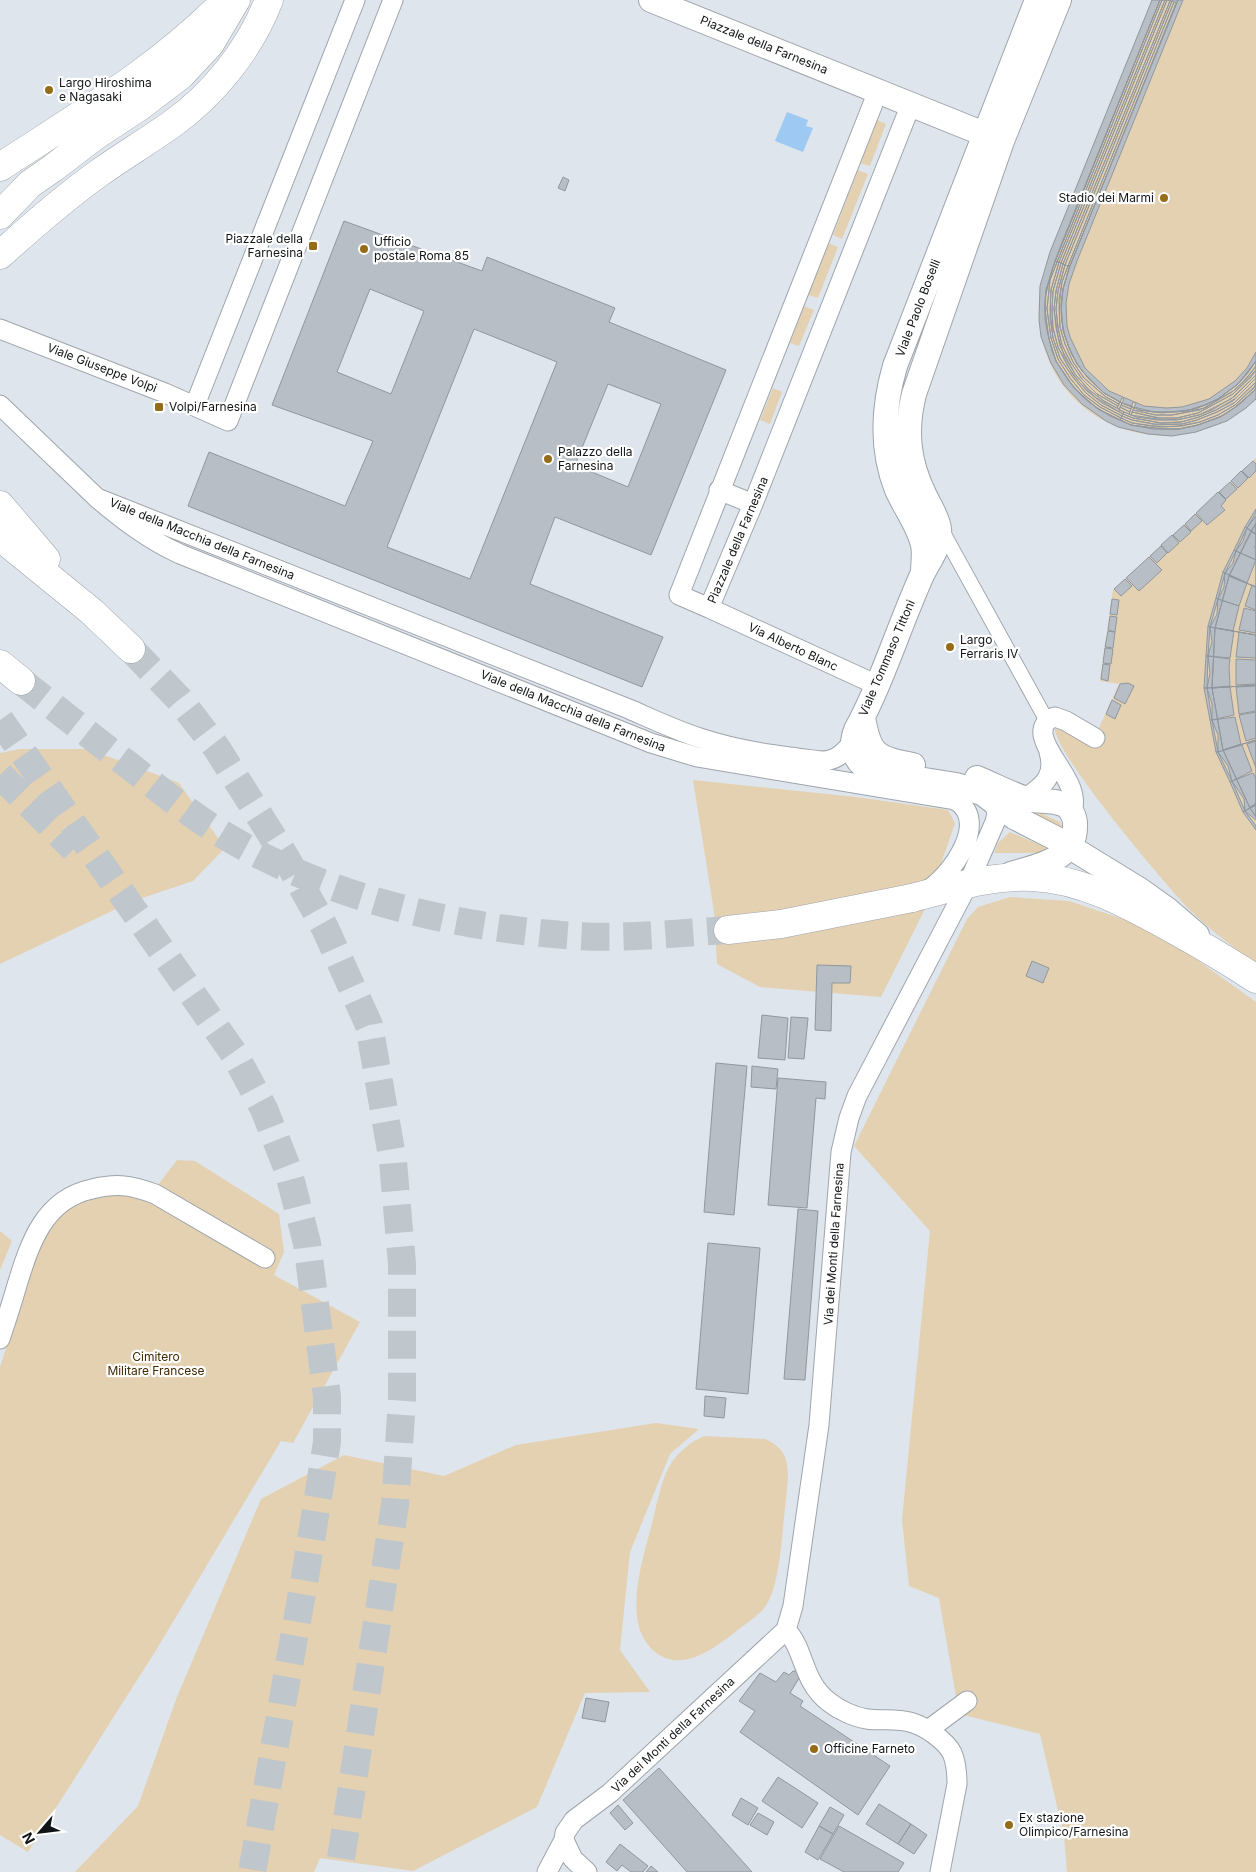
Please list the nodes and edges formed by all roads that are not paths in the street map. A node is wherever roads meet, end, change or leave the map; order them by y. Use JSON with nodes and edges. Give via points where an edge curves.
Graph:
{"nodes":[{"id":1,"x":226,"y":0,"type":"edge"},
{"id":2,"x":236,"y":0,"type":"edge"},
{"id":3,"x":269,"y":0,"type":"edge"},
{"id":4,"x":355,"y":0,"type":"edge"},
{"id":5,"x":393,"y":0,"type":"edge"},
{"id":6,"x":1037,"y":0,"type":"edge"},
{"id":7,"x":1059,"y":0,"type":"edge"},
{"id":8,"x":662,"y":2,"type":"edge"},
{"id":9,"x":878,"y":91,"type":"junction"},
{"id":10,"x":911,"y":104,"type":"junction"},
{"id":11,"x":994,"y":137,"type":"junction"},
{"id":12,"x":0,"y":167,"type":"edge"},
{"id":13,"x":0,"y":216,"type":"edge"},
{"id":14,"x":0,"y":255,"type":"edge"},
{"id":15,"x":1,"y":329,"type":"edge"},
{"id":16,"x":0,"y":405,"type":"edge"},
{"id":17,"x":195,"y":405,"type":"junction"},
{"id":18,"x":719,"y":490,"type":"junction"},
{"id":19,"x":98,"y":498,"type":"junction"},
{"id":20,"x":753,"y":504,"type":"junction"},
{"id":21,"x":0,"y":505,"type":"edge"},
{"id":22,"x":939,"y":526,"type":"junction"},
{"id":23,"x":0,"y":538,"type":"edge"},
{"id":24,"x":923,"y":574,"type":"junction"},
{"id":25,"x":709,"y":608,"type":"junction"},
{"id":26,"x":91,"y":611,"type":"junction"},
{"id":27,"x":131,"y":648,"type":"tunnel mouth"},
{"id":28,"x":0,"y":664,"type":"edge"},
{"id":29,"x":21,"y":681,"type":"tunnel mouth"},
{"id":30,"x":877,"y":685,"type":"junction"},
{"id":31,"x":586,"y":692,"type":"junction"},
{"id":32,"x":863,"y":717,"type":"junction"},
{"id":33,"x":1047,"y":720,"type":"junction"},
{"id":34,"x":1095,"y":738,"type":"dead end"},
{"id":35,"x":651,"y":743,"type":"junction"},
{"id":36,"x":852,"y":743,"type":"junction"},
{"id":37,"x":1046,"y":743,"type":"junction"},
{"id":38,"x":1026,"y":798,"type":"junction"},
{"id":39,"x":994,"y":803,"type":"junction"},
{"id":40,"x":1072,"y":812,"type":"junction"},
{"id":41,"x":1070,"y":846,"type":"junction"},
{"id":42,"x":998,"y":879,"type":"junction"},
{"id":43,"x":968,"y":884,"type":"junction"},
{"id":44,"x":912,"y":898,"type":"junction"},
{"id":45,"x":728,"y":930,"type":"tunnel mouth"},
{"id":46,"x":1215,"y":952,"type":"junction"},
{"id":47,"x":1256,"y":979,"type":"edge"},
{"id":48,"x":265,"y":1258,"type":"dead end"},
{"id":49,"x":0,"y":1339,"type":"edge"},
{"id":50,"x":786,"y":1630,"type":"junction"},
{"id":51,"x":967,"y":1701,"type":"dead end"},
{"id":52,"x":928,"y":1730,"type":"junction"},
{"id":53,"x":564,"y":1840,"type":"junction"},
{"id":54,"x":548,"y":1872,"type":"edge"},
{"id":55,"x":587,"y":1872,"type":"edge"},
{"id":56,"x":940,"y":1872,"type":"edge"}],
"edges":[{"from":1,"to":12,"type":"main road","via":[[142,72]]},
{"from":2,"to":13,"type":"main road","via":[[210,44],[181,75],[30,184]]},
{"from":3,"to":14,"type":"main road","via":[[245,46],[218,82],[195,105],[45,214]]},
{"from":4,"to":17,"type":"street"},
{"from":5,"to":17,"type":"street","name":"Viale Giuseppe Volpi","via":[[228,420]]},
{"from":6,"to":11,"type":"street","name":"Viale Paolo Boselli"},
{"from":7,"to":11,"type":"street","name":"Viale Paolo Boselli"},
{"from":8,"to":9,"type":"street","name":"Piazzale della Farnesina"},
{"from":9,"to":10,"type":"street","name":"Piazzale della Farnesina"},
{"from":9,"to":18,"type":"street","name":"Piazzale della Farnesina"},
{"from":10,"to":11,"type":"street","name":"Piazzale della Farnesina"},
{"from":10,"to":20,"type":"street","name":"Piazzale della Farnesina"},
{"from":11,"to":22,"type":"street","name":"Viale Paolo Boselli","via":[[919,377],[909,419],[908,443],[913,468]]},
{"from":11,"to":24,"type":"street","name":"Viale Paolo Boselli","via":[[895,366],[887,398],[889,463],[923,545]]},
{"from":15,"to":17,"type":"street","name":"Viale Giuseppe Volpi"},
{"from":16,"to":19,"type":"street","name":"Viale della Macchia della Farnesina"},
{"from":18,"to":20,"type":"street"},
{"from":18,"to":25,"type":"street","name":"Piazzale della Farnesina","via":[[679,595]]},
{"from":19,"to":31,"type":"street","name":"Viale della Macchia della Farnesina"},
{"from":19,"to":35,"type":"street","name":"Viale della Macchia della Farnesina","via":[[150,539],[180,554]]},
{"from":20,"to":25,"type":"street","name":"Piazzale della Farnesina"},
{"from":21,"to":26,"type":"main road"},
{"from":22,"to":24,"type":"street","via":[[936,549]]},
{"from":22,"to":33,"type":"street","name":"Viale Paolo Boselli"},
{"from":23,"to":26,"type":"main road"},
{"from":24,"to":30,"type":"street","name":"Viale Tommaso Tittoni"},
{"from":25,"to":30,"type":"street","name":"Via Alberto Blanc"},
{"from":26,"to":27,"type":"main road"},
{"from":28,"to":29,"type":"main road"},
{"from":30,"to":32,"type":"street","name":"Viale Tommaso Tittoni"},
{"from":31,"to":35,"type":"street"},
{"from":31,"to":36,"type":"street","name":"Viale della Macchia della Farnesina","via":[[701,739],[768,754],[827,761],[838,757]]},
{"from":32,"to":36,"type":"street","name":"Viale Tommaso Tittoni"},
{"from":32,"to":38,"type":"street","via":[[868,742],[882,757],[964,774]]},
{"from":33,"to":34,"type":"street","via":[[1058,718]]},
{"from":33,"to":37,"type":"street","via":[[1043,730]]},
{"from":35,"to":44,"type":"street","name":"Viale della Macchia della Farnesina","via":[[697,756],[959,802],[969,817],[970,827],[957,859],[938,884]]},
{"from":36,"to":39,"type":"street","via":[[857,758],[871,771],[956,785],[982,793]]},
{"from":37,"to":38,"type":"street","via":[[1051,761],[1050,774],[1044,784]]},
{"from":37,"to":40,"type":"street","via":[[1069,787]]},
{"from":38,"to":40,"type":"street","via":[[1060,803]]},
{"from":39,"to":41,"type":"street"},
{"from":39,"to":43,"type":"street","name":"Via dei Monti della Farnesina","via":[[997,810],[995,822]]},
{"from":40,"to":41,"type":"street","via":[[1075,829]]},
{"from":41,"to":42,"type":"street","via":[[1061,856]]},
{"from":41,"to":46,"type":"street","via":[[1168,910]]},
{"from":42,"to":43,"type":"main road"},
{"from":42,"to":46,"type":"main road","via":[[1039,878],[1084,886]]},
{"from":43,"to":44,"type":"main road"},
{"from":43,"to":50,"type":"street","name":"Via dei Monti della Farnesina","via":[[861,1088],[846,1130],[841,1152],[819,1425],[794,1606]]},
{"from":44,"to":45,"type":"main road","via":[[781,924]]},
{"from":46,"to":47,"type":"main road"},
{"from":48,"to":49,"type":"street","via":[[146,1191],[117,1185],[88,1190],[68,1198],[44,1218],[25,1259]]},
{"from":50,"to":52,"type":"street","via":[[792,1636],[806,1672],[829,1702],[868,1719],[913,1722]]},
{"from":50,"to":53,"type":"street","name":"Via dei Monti della Farnesina","via":[[610,1793],[574,1820]]},
{"from":51,"to":52,"type":"street"},
{"from":52,"to":56,"type":"street","via":[[952,1753],[957,1776]]},
{"from":53,"to":54,"type":"street","name":"Via dei Monti della Farnesina"},
{"from":53,"to":55,"type":"street","via":[[574,1859]]}]}
